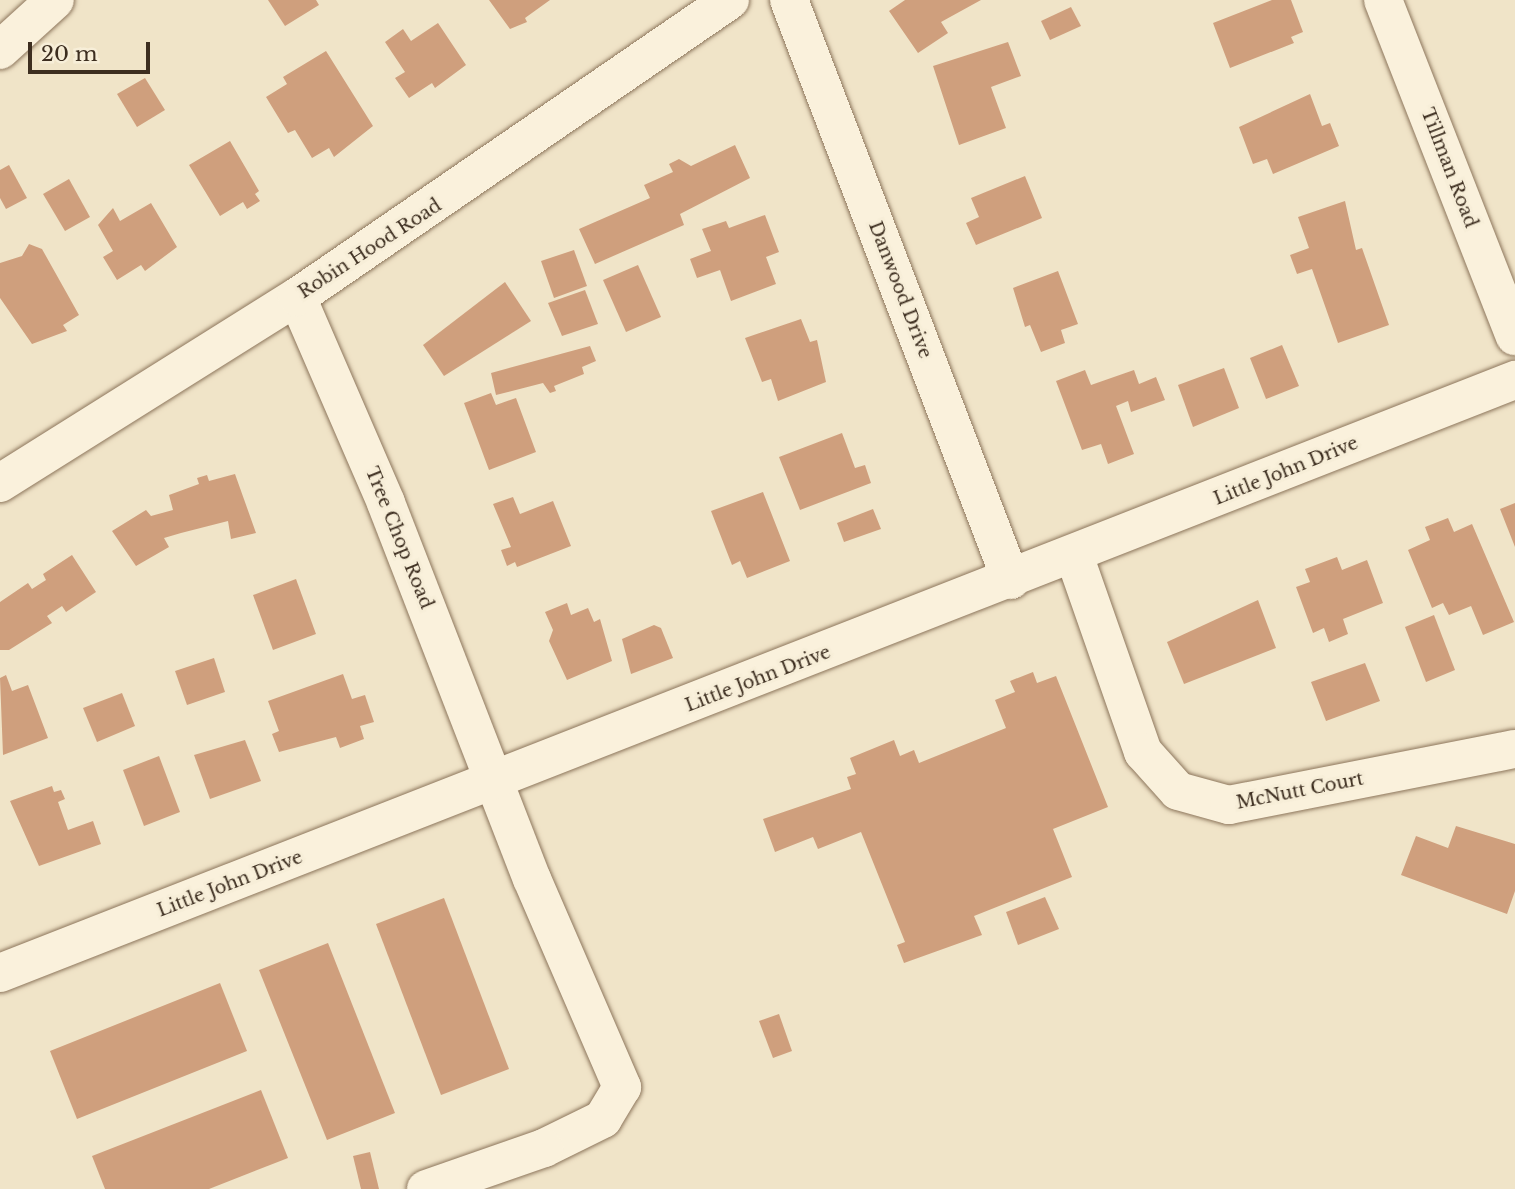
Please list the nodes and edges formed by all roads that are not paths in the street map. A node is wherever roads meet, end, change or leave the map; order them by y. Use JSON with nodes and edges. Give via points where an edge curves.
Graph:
{"nodes":[{"id":1,"x":55,"y":0,"type":"edge"},
{"id":2,"x":730,"y":0,"type":"edge"},
{"id":3,"x":789,"y":0,"type":"edge"},
{"id":4,"x":1384,"y":0,"type":"edge"},
{"id":5,"x":0,"y":50,"type":"edge"},
{"id":6,"x":297,"y":297,"type":"junction"},
{"id":7,"x":1515,"y":335,"type":"edge"},
{"id":8,"x":1515,"y":380,"type":"edge"},
{"id":9,"x":0,"y":483,"type":"edge"},
{"id":10,"x":1074,"y":555,"type":"junction"},
{"id":11,"x":1011,"y":580,"type":"junction"},
{"id":12,"x":1515,"y":749,"type":"edge"},
{"id":13,"x":494,"y":782,"type":"junction"},
{"id":14,"x":0,"y":973,"type":"edge"},
{"id":15,"x":426,"y":1189,"type":"edge"}],
"edges":[{"from":1,"to":5,"type":"street"},
{"from":2,"to":6,"type":"street","name":"Robin Hood Road"},
{"from":3,"to":11,"type":"street","name":"Danwood Drive"},
{"from":4,"to":7,"type":"street","name":"Tillman Road"},
{"from":6,"to":9,"type":"street","name":"Robin Hood Road"},
{"from":6,"to":13,"type":"street","name":"Tree Chop Road","via":[[386,503]]},
{"from":8,"to":10,"type":"street","name":"Little John Drive"},
{"from":10,"to":11,"type":"street","name":"Little John Drive"},
{"from":10,"to":12,"type":"street","name":"McNutt Court","via":[[1143,752],[1156,772],[1200,801],[1229,804]]},
{"from":11,"to":13,"type":"street","name":"Little John Drive"},
{"from":13,"to":14,"type":"street","name":"Little John Drive"},
{"from":13,"to":15,"type":"street","name":"Tree Chop Road","via":[[622,1087],[604,1119],[544,1148]]}]}
